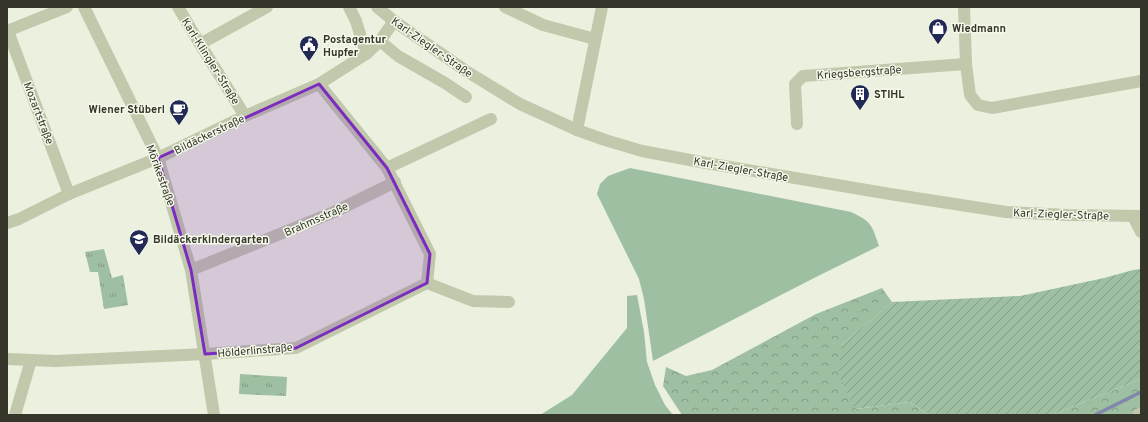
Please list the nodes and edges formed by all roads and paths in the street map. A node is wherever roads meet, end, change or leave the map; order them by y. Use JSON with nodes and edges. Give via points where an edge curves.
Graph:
{"nodes":[{"id":1,"x":67,"y":7,"type":"edge"},
{"id":2,"x":84,"y":7,"type":"edge"},
{"id":3,"x":178,"y":7,"type":"edge"},
{"id":4,"x":267,"y":7,"type":"edge"},
{"id":5,"x":348,"y":7,"type":"edge"},
{"id":6,"x":377,"y":7,"type":"edge"},
{"id":7,"x":505,"y":7,"type":"edge"},
{"id":8,"x":602,"y":7,"type":"edge"},
{"id":9,"x":964,"y":7,"type":"edge"},
{"id":10,"x":394,"y":21,"type":"junction"},
{"id":11,"x":7,"y":31,"type":"edge"},
{"id":12,"x":595,"y":39,"type":"junction"},
{"id":13,"x":380,"y":41,"type":"junction"},
{"id":14,"x":200,"y":44,"type":"junction"},
{"id":15,"x":366,"y":54,"type":"junction"},
{"id":16,"x":966,"y":64,"type":"junction"},
{"id":17,"x":1141,"y":81,"type":"edge"},
{"id":18,"x":319,"y":84,"type":"junction"},
{"id":19,"x":466,"y":98,"type":"dead end"},
{"id":20,"x":245,"y":116,"type":"junction"},
{"id":21,"x":491,"y":119,"type":"dead end"},
{"id":22,"x":797,"y":124,"type":"dead end"},
{"id":23,"x":577,"y":130,"type":"junction"},
{"id":24,"x":158,"y":158,"type":"junction"},
{"id":25,"x":387,"y":168,"type":"junction"},
{"id":26,"x":395,"y":182,"type":"junction"},
{"id":27,"x":69,"y":194,"type":"junction"},
{"id":28,"x":1137,"y":216,"type":"edge"},
{"id":29,"x":7,"y":223,"type":"edge"},
{"id":30,"x":1141,"y":232,"type":"edge"},
{"id":31,"x":191,"y":270,"type":"junction"},
{"id":32,"x":427,"y":283,"type":"junction"},
{"id":33,"x":509,"y":302,"type":"dead end"},
{"id":34,"x":205,"y":354,"type":"junction"},
{"id":35,"x":7,"y":359,"type":"edge"},
{"id":36,"x":31,"y":360,"type":"junction"},
{"id":37,"x":1141,"y":413,"type":"edge"},
{"id":38,"x":15,"y":415,"type":"edge"},
{"id":39,"x":214,"y":415,"type":"edge"},
{"id":40,"x":1138,"y":415,"type":"edge"}],
"edges":[{"from":1,"to":11,"type":"street"},
{"from":2,"to":24,"type":"street","name":"Mörikestraße"},
{"from":3,"to":14,"type":"street","name":"Karl-Klingler-Straße"},
{"from":4,"to":14,"type":"street"},
{"from":5,"to":15,"type":"street","via":[[356,21]]},
{"from":6,"to":10,"type":"street","name":"Karl-Ziegler-Straße"},
{"from":7,"to":12,"type":"street","via":[[543,25]]},
{"from":8,"to":12,"type":"street"},
{"from":9,"to":16,"type":"street"},
{"from":10,"to":13,"type":"street","name":"Bildäckerstraße"},
{"from":10,"to":23,"type":"street","name":"Karl-Ziegler-Straße","via":[[505,96]]},
{"from":11,"to":27,"type":"street","name":"Mozartstraße"},
{"from":12,"to":23,"type":"street"},
{"from":13,"to":15,"type":"street","name":"Bildäckerstraße"},
{"from":13,"to":19,"type":"street","name":"Karl-Ziegler-Straße","via":[[398,56]]},
{"from":14,"to":20,"type":"street","name":"Karl-Klingler-Straße"},
{"from":15,"to":18,"type":"street","name":"Bildäckerstraße"},
{"from":16,"to":17,"type":"street","via":[[970,95],[978,105],[992,108]]},
{"from":16,"to":22,"type":"street","name":"Kriegsbergstraße","via":[[803,76],[795,84]]},
{"from":18,"to":20,"type":"street","name":"Bildäckerstraße"},
{"from":18,"to":25,"type":"street"},
{"from":20,"to":24,"type":"street","name":"Bildäckerstraße"},
{"from":21,"to":25,"type":"street"},
{"from":23,"to":28,"type":"street","name":"Karl-Ziegler-Straße","via":[[650,152],[706,163],[978,208],[1043,215]]},
{"from":24,"to":27,"type":"street","name":"Bildäckerstraße"},
{"from":24,"to":31,"type":"street","name":"Mörikestraße"},
{"from":25,"to":26,"type":"street"},
{"from":26,"to":31,"type":"street","name":"Brahmsstraße","via":[[334,212]]},
{"from":26,"to":32,"type":"street","via":[[430,254]]},
{"from":27,"to":29,"type":"street","name":"Bildäckerstraße"},
{"from":28,"to":30,"type":"street"},
{"from":31,"to":34,"type":"street","name":"Mörikestraße"},
{"from":32,"to":33,"type":"street","via":[[473,301]]},
{"from":32,"to":34,"type":"street","name":"Hölderlinstraße","via":[[296,348]]},
{"from":34,"to":36,"type":"street","name":"Hölderlinstraße"},
{"from":34,"to":39,"type":"street","name":"Mörikestraße"},
{"from":35,"to":36,"type":"street","name":"Hölderlinstraße"},
{"from":36,"to":38,"type":"street"},
{"from":37,"to":40,"type":"street"}]}
